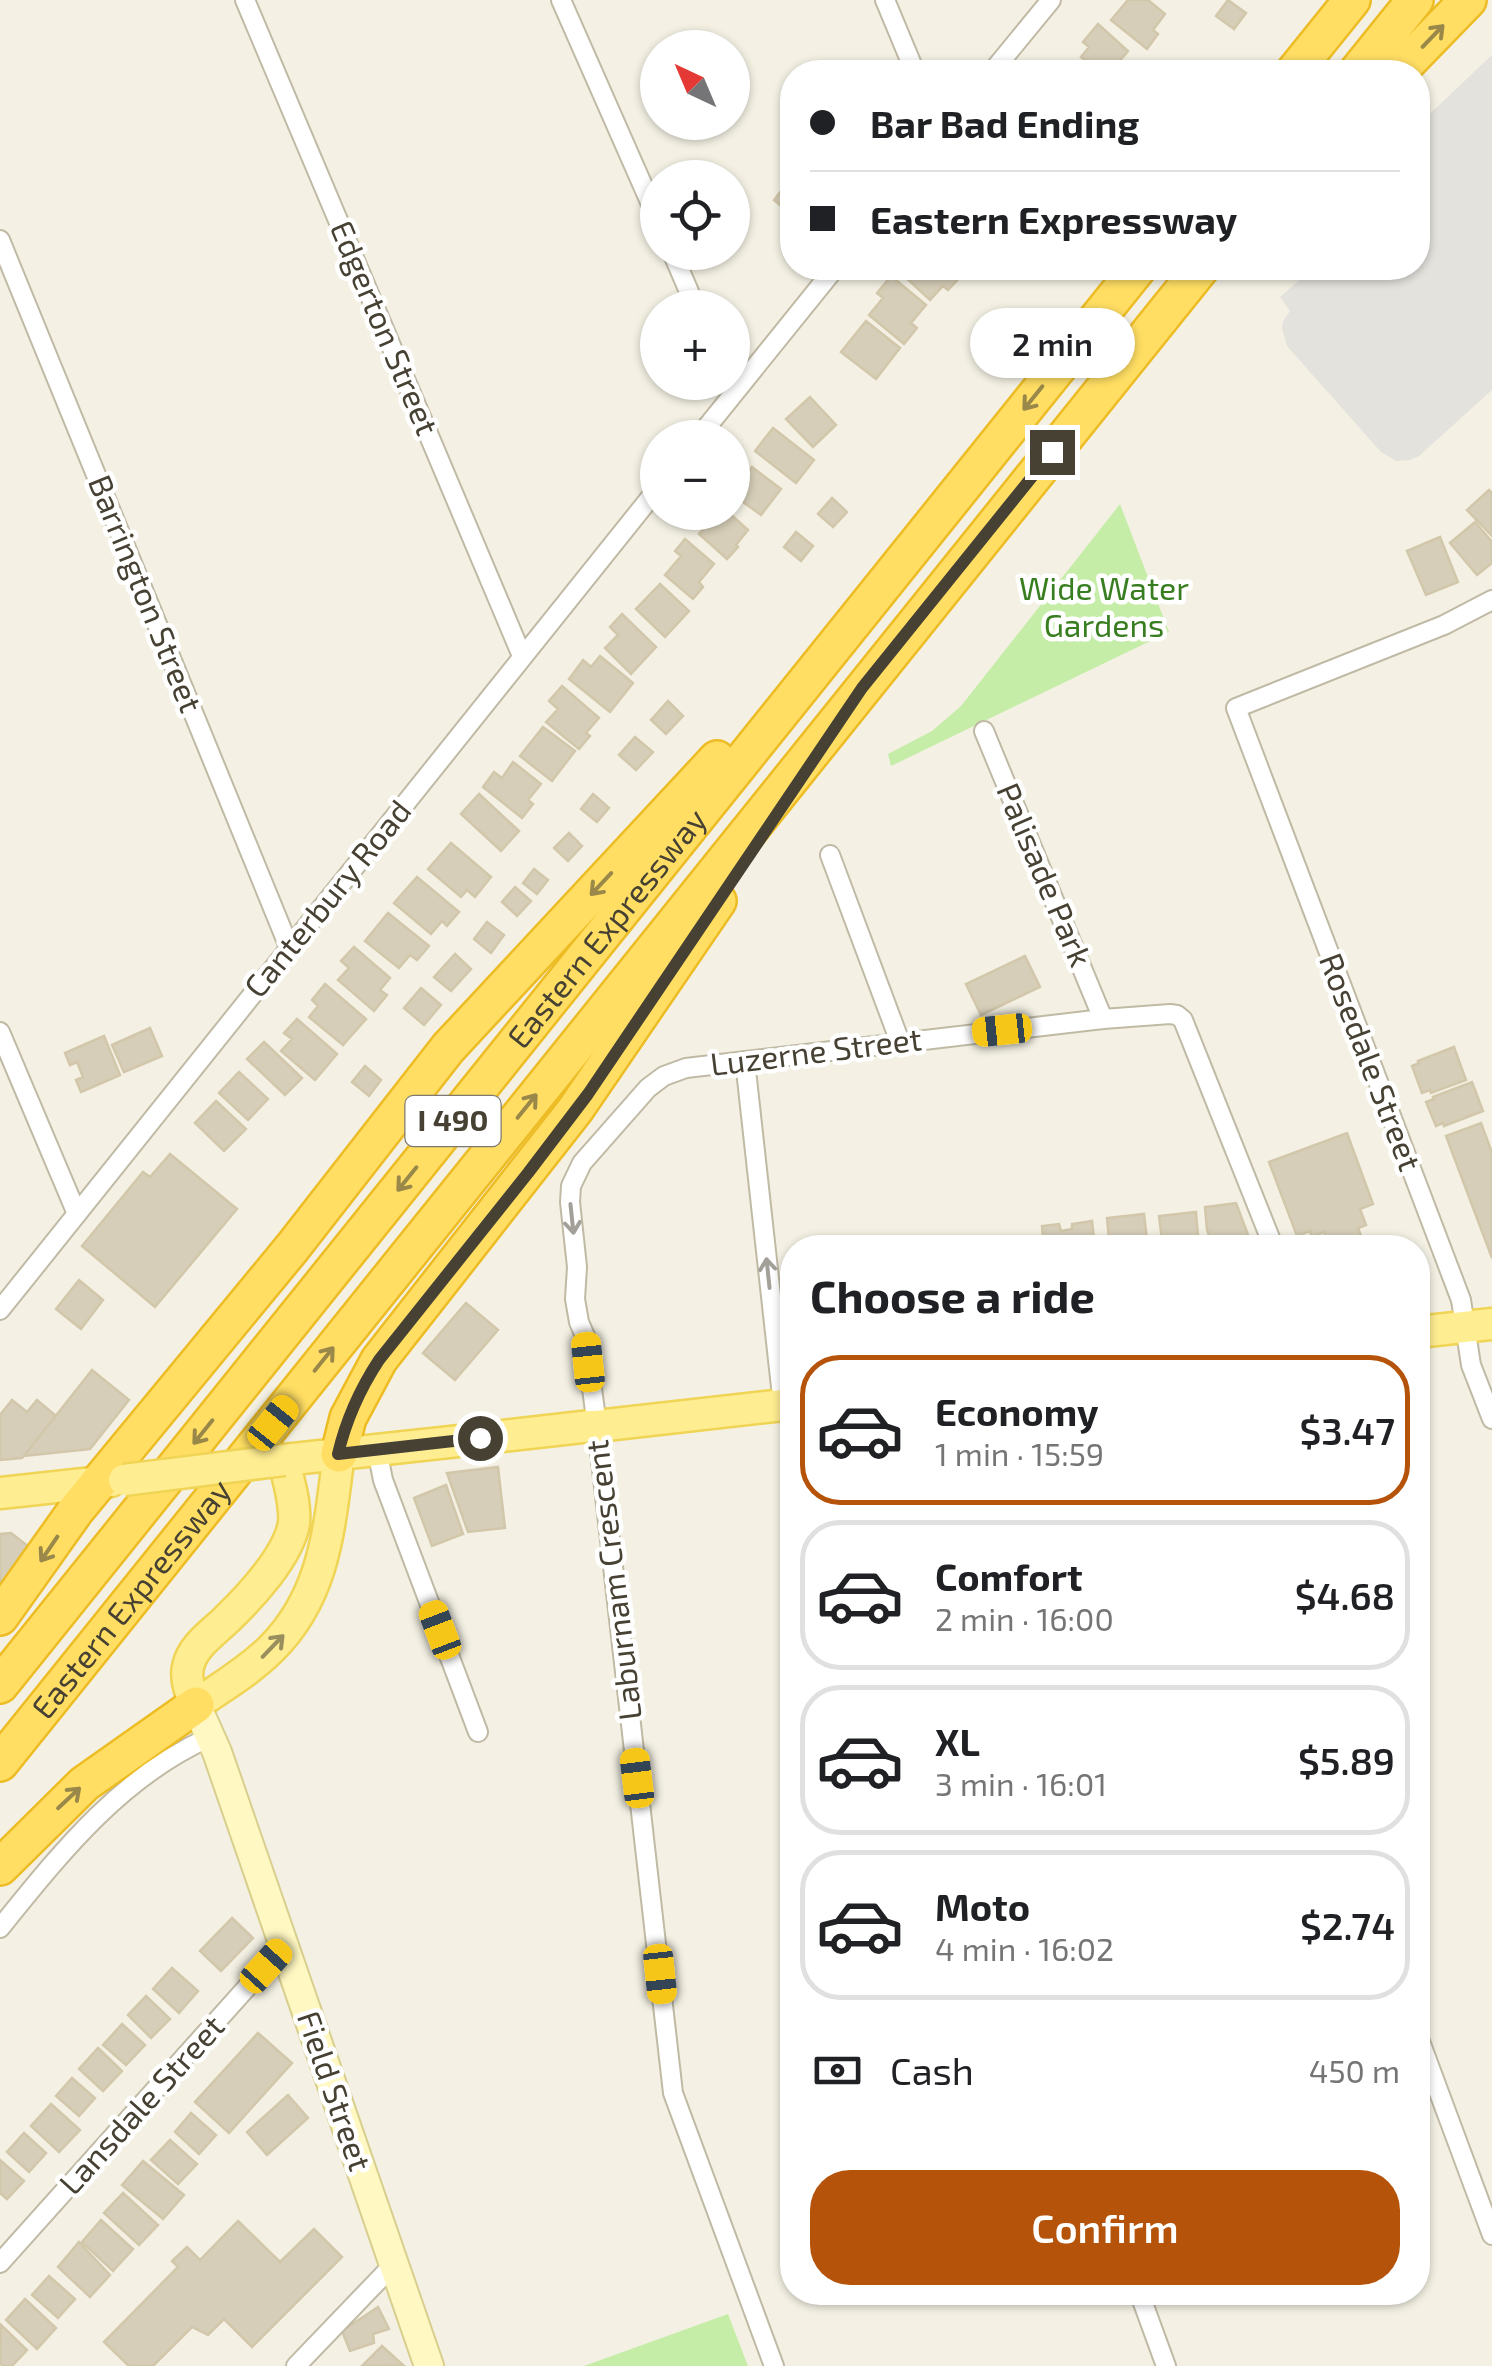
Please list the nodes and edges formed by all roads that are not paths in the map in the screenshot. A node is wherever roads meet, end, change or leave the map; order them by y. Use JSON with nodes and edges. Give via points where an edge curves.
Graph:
{"nodes":[{"id":1,"x":245,"y":0,"type":"edge"},
{"id":2,"x":561,"y":0,"type":"edge"},
{"id":3,"x":885,"y":0,"type":"edge"},
{"id":4,"x":1051,"y":0,"type":"edge"},
{"id":5,"x":1338,"y":0,"type":"edge"},
{"id":6,"x":1352,"y":0,"type":"edge"},
{"id":7,"x":1415,"y":0,"type":"edge"},
{"id":8,"x":1468,"y":0,"type":"edge"},
{"id":9,"x":911,"y":60,"type":"edge"},
{"id":10,"x":1002,"y":60,"type":"edge"},
{"id":11,"x":1299,"y":60,"type":"edge"},
{"id":12,"x":1301,"y":60,"type":"edge"},
{"id":13,"x":1367,"y":60,"type":"edge"},
{"id":14,"x":1410,"y":60,"type":"edge"},
{"id":15,"x":640,"y":179,"type":"edge"},
{"id":16,"x":0,"y":240,"type":"edge"},
{"id":17,"x":824,"y":280,"type":"edge"},
{"id":18,"x":1128,"y":280,"type":"edge"},
{"id":19,"x":1191,"y":280,"type":"edge"},
{"id":20,"x":1200,"y":280,"type":"edge"},
{"id":21,"x":1147,"y":335,"type":"junction"},
{"id":22,"x":750,"y":366,"type":"edge"},
{"id":23,"x":640,"y":510,"type":"edge"},
{"id":24,"x":906,"y":557,"type":"junction"},
{"id":25,"x":1492,"y":600,"type":"edge"},
{"id":26,"x":522,"y":656,"type":"junction"},
{"id":27,"x":862,"y":688,"type":"junction"},
{"id":28,"x":984,"y":731,"type":"dead end"},
{"id":29,"x":830,"y":855,"type":"dead end"},
{"id":30,"x":289,"y":947,"type":"junction"},
{"id":31,"x":1103,"y":1019,"type":"junction"},
{"id":32,"x":0,"y":1032,"type":"edge"},
{"id":33,"x":900,"y":1042,"type":"junction"},
{"id":34,"x":745,"y":1061,"type":"junction"},
{"id":35,"x":686,"y":1068,"type":"joint"},
{"id":36,"x":78,"y":1214,"type":"junction"},
{"id":37,"x":1269,"y":1235,"type":"edge"},
{"id":38,"x":0,"y":1310,"type":"edge"},
{"id":39,"x":1478,"y":1326,"type":"edge"},
{"id":40,"x":1430,"y":1331,"type":"edge"},
{"id":41,"x":780,"y":1340,"type":"edge"},
{"id":42,"x":780,"y":1405,"type":"edge"},
{"id":43,"x":1492,"y":1419,"type":"edge"},
{"id":44,"x":597,"y":1426,"type":"junction"},
{"id":45,"x":377,"y":1450,"type":"junction"},
{"id":46,"x":338,"y":1454,"type":"junction"},
{"id":47,"x":284,"y":1460,"type":"junction"},
{"id":48,"x":112,"y":1481,"type":"junction"},
{"id":49,"x":0,"y":1493,"type":"edge"},
{"id":50,"x":0,"y":1617,"type":"edge"},
{"id":51,"x":0,"y":1685,"type":"edge"},
{"id":52,"x":203,"y":1721,"type":"junction"},
{"id":53,"x":478,"y":1732,"type":"dead end"},
{"id":54,"x":0,"y":1763,"type":"edge"},
{"id":55,"x":0,"y":1867,"type":"edge"},
{"id":56,"x":0,"y":1928,"type":"edge"},
{"id":57,"x":284,"y":1946,"type":"junction"},
{"id":58,"x":1430,"y":2068,"type":"edge"},
{"id":59,"x":1492,"y":2235,"type":"edge"},
{"id":60,"x":0,"y":2263,"type":"edge"},
{"id":61,"x":394,"y":2264,"type":"junction"},
{"id":62,"x":1144,"y":2305,"type":"edge"},
{"id":63,"x":296,"y":2366,"type":"edge"},
{"id":64,"x":430,"y":2366,"type":"edge"},
{"id":65,"x":774,"y":2366,"type":"edge"},
{"id":66,"x":1166,"y":2366,"type":"edge"}],
"edges":[{"from":1,"to":26,"type":"street","name":"Edgerton Street"},
{"from":2,"to":15,"type":"street"},
{"from":3,"to":9,"type":"street"},
{"from":4,"to":10,"type":"street"},
{"from":5,"to":11,"type":"highway"},
{"from":6,"to":12,"type":"highway"},
{"from":7,"to":13,"type":"highway"},
{"from":14,"to":8,"type":"highway","one_way":true},
{"from":16,"to":30,"type":"street","name":"Barrington Street"},
{"from":17,"to":22,"type":"street"},
{"from":18,"to":24,"type":"highway","name":"Eastern Expressway","number":"I 490","one_way":true},
{"from":19,"to":21,"type":"highway","name":"Eastern Expressway","number":"I 490"},
{"from":20,"to":21,"type":"highway"},
{"from":21,"to":27,"type":"highway","name":"Eastern Expressway","number":"I 490"},
{"from":23,"to":26,"type":"street","name":"Canterbury Road"},
{"from":24,"to":48,"type":"highway","one_way":true,"via":[[448,1048]]},
{"from":24,"to":51,"type":"highway","name":"Eastern Expressway","number":"I 490","one_way":true},
{"from":25,"to":39,"type":"street","name":"Rosedale Street","via":[[1236,708],[1461,1300]]},
{"from":26,"to":30,"type":"street","name":"Canterbury Road"},
{"from":27,"to":46,"type":"highway","via":[[588,1094],[379,1360],[348,1418]]},
{"from":54,"to":27,"type":"highway","name":"Eastern Expressway","number":"I 490","one_way":true},
{"from":28,"to":31,"type":"street","name":"Palisade Park"},
{"from":29,"to":33,"type":"street"},
{"from":30,"to":36,"type":"street","name":"Canterbury Road"},
{"from":31,"to":33,"type":"street","name":"Luzerne Street"},
{"from":31,"to":37,"type":"street","name":"Luzerne Street","via":[[1170,1014],[1183,1020]]},
{"from":32,"to":36,"type":"street"},
{"from":33,"to":34,"type":"street","name":"Luzerne Street"},
{"from":34,"to":35,"type":"street","name":"Luzerne Street"},
{"from":41,"to":34,"type":"street","one_way":true},
{"from":35,"to":44,"type":"street","name":"Laburnam Crescent","one_way":true,"via":[[648,1088],[573,1178],[574,1294]]},
{"from":36,"to":38,"type":"street","name":"Canterbury Road"},
{"from":39,"to":40,"type":"main road"},
{"from":39,"to":43,"type":"street","name":"Rosedale Street","via":[[1470,1365]]},
{"from":42,"to":44,"type":"main road"},
{"from":44,"to":45,"type":"main road"},
{"from":44,"to":65,"type":"street","name":"Laburnam Crescent","via":[[673,2092]]},
{"from":45,"to":46,"type":"main road"},
{"from":45,"to":53,"type":"street"},
{"from":46,"to":47,"type":"main road"},
{"from":52,"to":46,"type":"main road","one_way":true,"via":[[302,1607],[324,1558]]},
{"from":47,"to":48,"type":"main road","bridge":true},
{"from":47,"to":52,"type":"main road","via":[[294,1511],[289,1540],[188,1664]]},
{"from":48,"to":49,"type":"main road"},
{"from":48,"to":50,"type":"highway","one_way":true,"via":[[76,1510]]},
{"from":55,"to":52,"type":"highway","one_way":true,"via":[[84,1784]]},
{"from":52,"to":56,"type":"street","via":[[181,1751],[104,1808]]},
{"from":52,"to":57,"type":"street","name":"Field Street"},
{"from":57,"to":60,"type":"street","name":"Lansdale Street"},
{"from":57,"to":61,"type":"street","name":"Field Street"},
{"from":58,"to":59,"type":"street"},
{"from":61,"to":63,"type":"street"},
{"from":61,"to":64,"type":"street","name":"Field Street"},
{"from":62,"to":66,"type":"street"}]}
